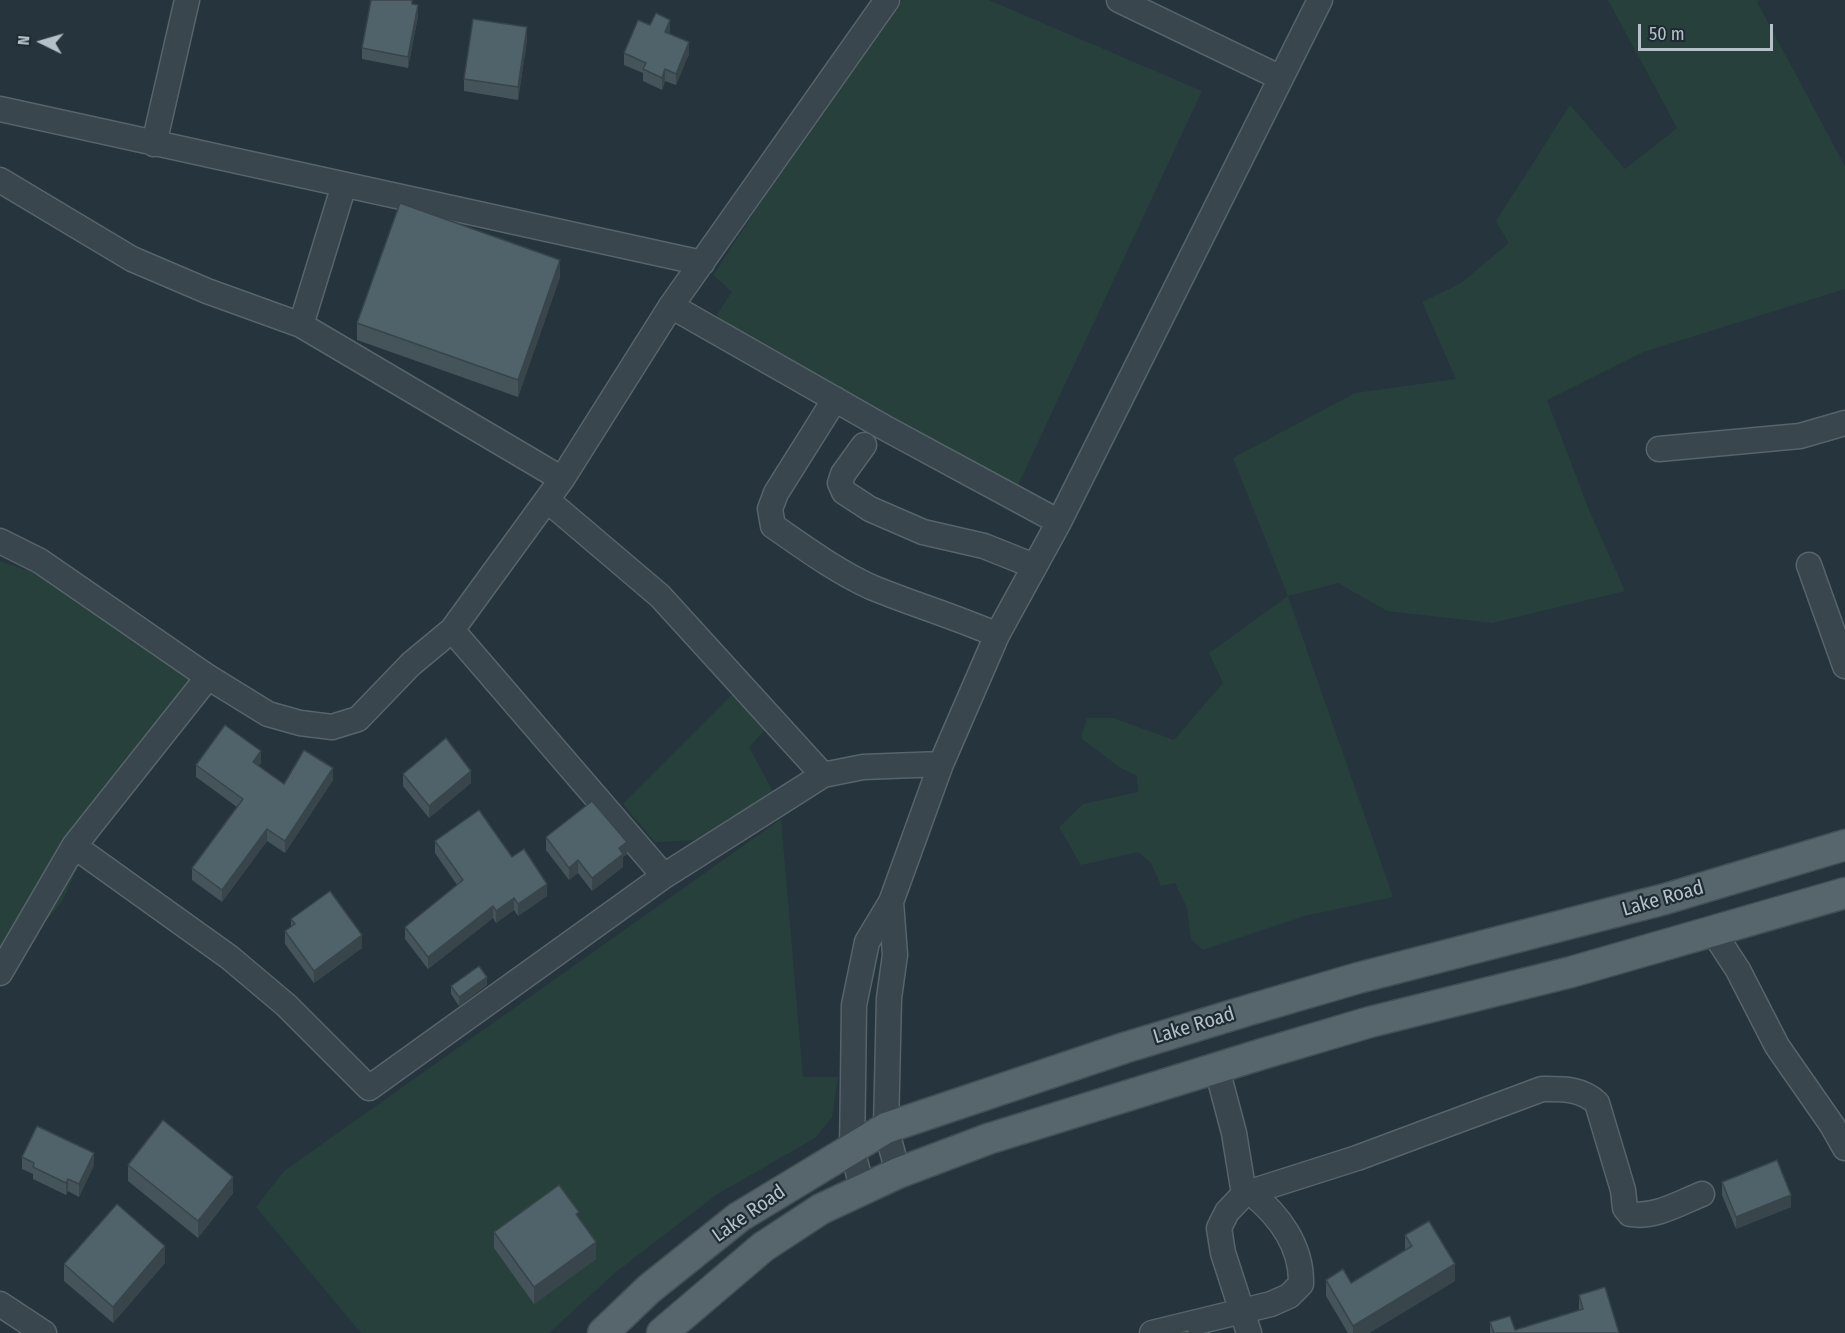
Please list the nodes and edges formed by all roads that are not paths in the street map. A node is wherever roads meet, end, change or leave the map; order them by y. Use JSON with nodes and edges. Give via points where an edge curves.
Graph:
{"nodes":[{"id":1,"x":187,"y":0,"type":"edge"},
{"id":2,"x":887,"y":0,"type":"edge"},
{"id":3,"x":1119,"y":0,"type":"edge"},
{"id":4,"x":1320,"y":0,"type":"edge"},
{"id":5,"x":1281,"y":78,"type":"junction"},
{"id":6,"x":0,"y":109,"type":"edge"},
{"id":7,"x":154,"y":144,"type":"junction"},
{"id":8,"x":0,"y":180,"type":"edge"},
{"id":9,"x":344,"y":185,"type":"junction"},
{"id":10,"x":702,"y":263,"type":"junction"},
{"id":11,"x":671,"y":306,"type":"junction"},
{"id":12,"x":301,"y":325,"type":"junction"},
{"id":13,"x":835,"y":399,"type":"junction"},
{"id":14,"x":1845,"y":423,"type":"edge"},
{"id":15,"x":864,"y":445,"type":"dead end"},
{"id":16,"x":1659,"y":448,"type":"dead end"},
{"id":17,"x":561,"y":479,"type":"junction"},
{"id":18,"x":546,"y":500,"type":"junction"},
{"id":19,"x":1059,"y":522,"type":"junction"},
{"id":20,"x":0,"y":541,"type":"edge"},
{"id":21,"x":1809,"y":565,"type":"dead end"},
{"id":22,"x":1034,"y":566,"type":"junction"},
{"id":23,"x":452,"y":630,"type":"junction"},
{"id":24,"x":997,"y":634,"type":"junction"},
{"id":25,"x":1845,"y":666,"type":"edge"},
{"id":26,"x":208,"y":677,"type":"junction"},
{"id":27,"x":941,"y":764,"type":"junction"},
{"id":28,"x":823,"y":775,"type":"junction"},
{"id":29,"x":1845,"y":845,"type":"edge"},
{"id":30,"x":74,"y":846,"type":"junction"},
{"id":31,"x":664,"y":876,"type":"junction"},
{"id":32,"x":1845,"y":893,"type":"edge"},
{"id":33,"x":891,"y":902,"type":"junction"},
{"id":34,"x":1712,"y":930,"type":"junction"},
{"id":35,"x":0,"y":973,"type":"edge"},
{"id":36,"x":1217,"y":1069,"type":"junction"},
{"id":37,"x":886,"y":1128,"type":"junction"},
{"id":38,"x":1845,"y":1148,"type":"edge"},
{"id":39,"x":852,"y":1150,"type":"junction"},
{"id":40,"x":898,"y":1173,"type":"junction"},
{"id":41,"x":863,"y":1190,"type":"junction"},
{"id":42,"x":1247,"y":1193,"type":"junction"},
{"id":43,"x":1702,"y":1194,"type":"dead end"},
{"id":44,"x":0,"y":1304,"type":"edge"},
{"id":45,"x":1246,"y":1322,"type":"edge"},
{"id":46,"x":44,"y":1333,"type":"edge"},
{"id":47,"x":603,"y":1333,"type":"edge"},
{"id":48,"x":662,"y":1333,"type":"edge"},
{"id":49,"x":1152,"y":1333,"type":"edge"}],
"edges":[{"from":1,"to":7,"type":"street"},
{"from":2,"to":10,"type":"street"},
{"from":3,"to":5,"type":"street"},
{"from":4,"to":5,"type":"street"},
{"from":5,"to":19,"type":"street"},
{"from":6,"to":7,"type":"street"},
{"from":7,"to":9,"type":"street"},
{"from":8,"to":12,"type":"street","via":[[132,258],[207,291]]},
{"from":9,"to":10,"type":"street"},
{"from":9,"to":12,"type":"street"},
{"from":10,"to":11,"type":"street"},
{"from":11,"to":13,"type":"street"},
{"from":11,"to":17,"type":"street"},
{"from":12,"to":17,"type":"street"},
{"from":13,"to":19,"type":"street"},
{"from":13,"to":24,"type":"street","via":[[776,493],[770,509],[773,526],[825,562],[870,586]]},
{"from":14,"to":16,"type":"street","via":[[1800,436]]},
{"from":15,"to":22,"type":"street","via":[[843,474],[840,483],[844,492],[923,532],[984,546]]},
{"from":17,"to":18,"type":"street"},
{"from":18,"to":23,"type":"street"},
{"from":18,"to":28,"type":"street","via":[[660,596]]},
{"from":19,"to":22,"type":"street"},
{"from":20,"to":26,"type":"street","via":[[40,561]]},
{"from":21,"to":25,"type":"street"},
{"from":22,"to":24,"type":"street"},
{"from":23,"to":26,"type":"street","via":[[411,664],[358,719],[332,727],[268,714]]},
{"from":23,"to":31,"type":"street"},
{"from":24,"to":27,"type":"street"},
{"from":26,"to":30,"type":"street"},
{"from":27,"to":28,"type":"street","via":[[863,767]]},
{"from":27,"to":33,"type":"street"},
{"from":28,"to":31,"type":"street"},
{"from":29,"to":37,"type":"main road","name":"Lake Road","via":[[1665,899],[1249,1010]]},
{"from":30,"to":31,"type":"street","via":[[237,964],[286,1005],[369,1088]]},
{"from":30,"to":35,"type":"street"},
{"from":32,"to":34,"type":"main road","name":"Lake Road"},
{"from":33,"to":37,"type":"street","via":[[895,955],[889,998]]},
{"from":33,"to":39,"type":"street","via":[[867,942],[854,1005]]},
{"from":34,"to":36,"type":"main road","name":"Lake Road","via":[[1571,972],[1370,1022]]},
{"from":34,"to":38,"type":"street","via":[[1738,970],[1777,1046]]},
{"from":36,"to":40,"type":"main road","name":"Lake Road","via":[[988,1139]]},
{"from":36,"to":42,"type":"street"},
{"from":37,"to":39,"type":"main road","name":"Lake Road"},
{"from":37,"to":40,"type":"street"},
{"from":39,"to":41,"type":"street"},
{"from":39,"to":47,"type":"main road","name":"Lake Road","via":[[739,1217],[649,1289]]},
{"from":40,"to":41,"type":"main road","name":"Lake Road"},
{"from":41,"to":48,"type":"main road","name":"Lake Road","via":[[821,1209],[763,1247]]},
{"from":42,"to":43,"type":"street","via":[[1357,1158],[1510,1099],[1542,1089],[1564,1089],[1586,1093],[1597,1103],[1625,1208],[1630,1214],[1641,1216],[1663,1210]]},
{"from":42,"to":45,"type":"street","via":[[1227,1212],[1219,1228],[1223,1253]]},
{"from":42,"to":45,"type":"street","via":[[1268,1206],[1287,1233],[1299,1260],[1301,1284],[1289,1296]]},
{"from":44,"to":46,"type":"street"},
{"from":45,"to":49,"type":"street"}]}
